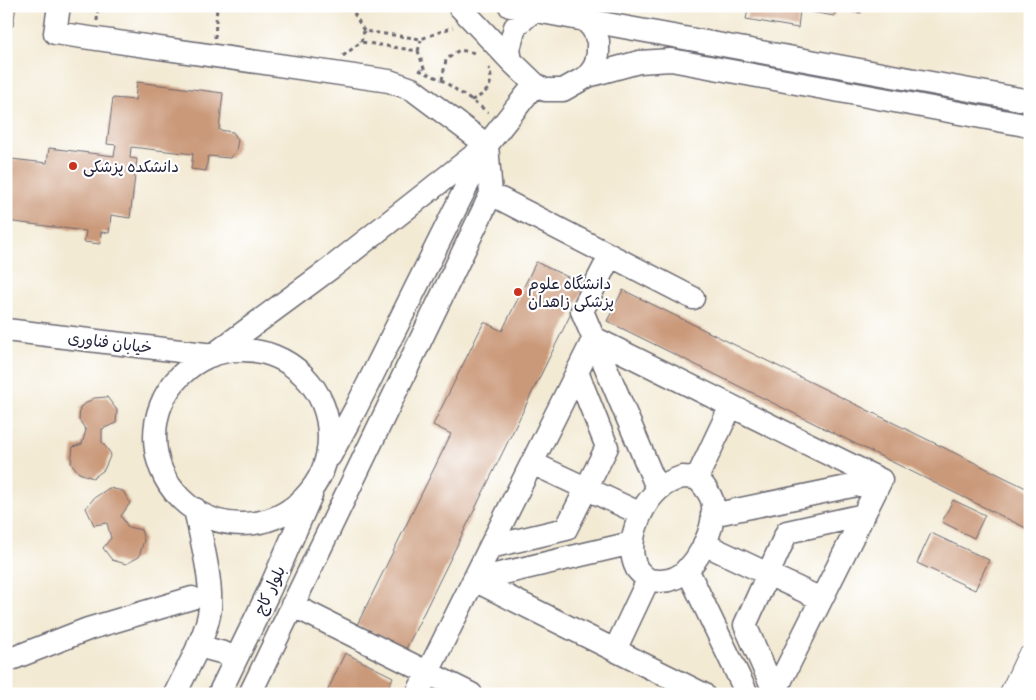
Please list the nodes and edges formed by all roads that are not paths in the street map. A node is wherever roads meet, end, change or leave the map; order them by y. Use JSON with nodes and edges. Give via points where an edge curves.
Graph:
{"nodes":[{"id":1,"x":59,"y":6,"type":"edge"},
{"id":2,"x":510,"y":6,"type":"edge"},
{"id":3,"x":532,"y":12,"type":"junction"},
{"id":4,"x":457,"y":16,"type":"edge"},
{"id":5,"x":585,"y":20,"type":"junction"},
{"id":6,"x":748,"y":50,"type":"junction"},
{"id":7,"x":511,"y":61,"type":"junction"},
{"id":8,"x":744,"y":73,"type":"junction"},
{"id":9,"x":588,"y":76,"type":"junction"},
{"id":10,"x":535,"y":84,"type":"junction"},
{"id":11,"x":1030,"y":101,"type":"edge"},
{"id":12,"x":1030,"y":126,"type":"edge"},
{"id":13,"x":487,"y":144,"type":"junction"},
{"id":14,"x":460,"y":199,"type":"junction"},
{"id":15,"x":486,"y":203,"type":"junction"},
{"id":16,"x":610,"y":256,"type":"junction"},
{"id":17,"x":693,"y":298,"type":"dead end"},
{"id":18,"x":6,"y":330,"type":"edge"},
{"id":19,"x":594,"y":338,"type":"junction"},
{"id":20,"x":213,"y":355,"type":"junction"},
{"id":21,"x":578,"y":372,"type":"junction"},
{"id":22,"x":731,"y":406,"type":"junction"},
{"id":23,"x":325,"y":463,"type":"junction"},
{"id":24,"x":532,"y":463,"type":"junction"},
{"id":25,"x":697,"y":478,"type":"junction"},
{"id":26,"x":881,"y":480,"type":"junction"},
{"id":27,"x":316,"y":484,"type":"junction"},
{"id":28,"x":586,"y":488,"type":"junction"},
{"id":29,"x":658,"y":490,"type":"junction"},
{"id":30,"x":195,"y":509,"type":"junction"},
{"id":31,"x":641,"y":514,"type":"junction"},
{"id":32,"x":712,"y":515,"type":"junction"},
{"id":33,"x":864,"y":515,"type":"junction"},
{"id":34,"x":632,"y":543,"type":"junction"},
{"id":35,"x":704,"y":544,"type":"junction"},
{"id":36,"x":490,"y":547,"type":"junction"},
{"id":37,"x":687,"y":569,"type":"junction"},
{"id":38,"x":768,"y":574,"type":"junction"},
{"id":39,"x":474,"y":580,"type":"junction"},
{"id":40,"x":648,"y":580,"type":"junction"},
{"id":41,"x":192,"y":598,"type":"dead end"},
{"id":42,"x":821,"y":599,"type":"junction"},
{"id":43,"x":292,"y":606,"type":"junction"},
{"id":44,"x":198,"y":646,"type":"junction"},
{"id":45,"x":615,"y":650,"type":"junction"},
{"id":46,"x":1030,"y":660,"type":"edge"},
{"id":47,"x":6,"y":661,"type":"edge"},
{"id":48,"x":235,"y":661,"type":"junction"},
{"id":49,"x":428,"y":672,"type":"junction"},
{"id":50,"x":175,"y":694,"type":"edge"},
{"id":51,"x":219,"y":694,"type":"edge"},
{"id":52,"x":250,"y":694,"type":"edge"},
{"id":53,"x":417,"y":694,"type":"edge"},
{"id":54,"x":471,"y":694,"type":"edge"},
{"id":55,"x":704,"y":694,"type":"edge"},
{"id":56,"x":747,"y":694,"type":"edge"},
{"id":57,"x":774,"y":694,"type":"edge"},
{"id":58,"x":1014,"y":694,"type":"edge"}],
"edges":[{"from":1,"to":13,"type":"street","via":[[55,32],[389,81],[412,89]]},
{"from":2,"to":3,"type":"street"},
{"from":3,"to":5,"type":"street"},
{"from":3,"to":7,"type":"street","via":[[515,27],[510,44]]},
{"from":4,"to":7,"type":"street"},
{"from":5,"to":6,"type":"street"},
{"from":5,"to":9,"type":"street","via":[[598,41],[595,66]]},
{"from":6,"to":8,"type":"street"},
{"from":6,"to":11,"type":"street"},
{"from":7,"to":10,"type":"street"},
{"from":8,"to":9,"type":"street","via":[[671,60],[640,62]]},
{"from":8,"to":12,"type":"street"},
{"from":9,"to":10,"type":"street","via":[[563,90],[545,90]]},
{"from":10,"to":13,"type":"street"},
{"from":13,"to":14,"type":"street"},
{"from":13,"to":15,"type":"street"},
{"from":13,"to":20,"type":"street","via":[[331,268]]},
{"from":14,"to":15,"type":"street"},
{"from":14,"to":23,"type":"street","via":[[356,408]]},
{"from":15,"to":16,"type":"street"},
{"from":15,"to":43,"type":"street"},
{"from":16,"to":17,"type":"street"},
{"from":16,"to":19,"type":"street","via":[[582,312]]},
{"from":18,"to":20,"type":"street","name":"خیابان فناوری"},
{"from":19,"to":21,"type":"street"},
{"from":19,"to":22,"type":"street"},
{"from":19,"to":29,"type":"street"},
{"from":20,"to":23,"type":"street","via":[[237,350],[261,352],[284,360],[303,374],[318,394],[327,416],[330,440]]},
{"from":20,"to":30,"type":"street","via":[[194,364],[173,384],[158,416],[155,437],[158,458],[166,478],[178,496]]},
{"from":21,"to":24,"type":"street"},
{"from":21,"to":28,"type":"street","via":[[607,447]]},
{"from":22,"to":25,"type":"street"},
{"from":22,"to":26,"type":"street"},
{"from":23,"to":27,"type":"street"},
{"from":24,"to":28,"type":"street"},
{"from":24,"to":36,"type":"street"},
{"from":25,"to":29,"type":"street","via":[[682,477],[668,481]]},
{"from":25,"to":32,"type":"street","via":[[707,489]]},
{"from":26,"to":32,"type":"street"},
{"from":26,"to":33,"type":"street"},
{"from":27,"to":30,"type":"street","via":[[288,511],[251,523],[231,523]]},
{"from":27,"to":48,"type":"street","name":"بلوار کاج"},
{"from":28,"to":31,"type":"street"},
{"from":28,"to":36,"type":"street","via":[[566,528]]},
{"from":29,"to":31,"type":"street"},
{"from":30,"to":44,"type":"street","via":[[205,558],[210,609]]},
{"from":31,"to":34,"type":"street"},
{"from":32,"to":35,"type":"street"},
{"from":33,"to":38,"type":"street","via":[[787,532]]},
{"from":33,"to":42,"type":"street"},
{"from":34,"to":39,"type":"street"},
{"from":34,"to":40,"type":"street","via":[[638,570]]},
{"from":35,"to":37,"type":"street"},
{"from":35,"to":38,"type":"street"},
{"from":36,"to":39,"type":"street"},
{"from":37,"to":40,"type":"street","via":[[663,582]]},
{"from":37,"to":56,"type":"street"},
{"from":38,"to":42,"type":"street"},
{"from":38,"to":57,"type":"street","via":[[745,625]]},
{"from":39,"to":45,"type":"street"},
{"from":39,"to":49,"type":"street"},
{"from":40,"to":45,"type":"street"},
{"from":41,"to":47,"type":"street","via":[[88,629]]},
{"from":42,"to":57,"type":"street"},
{"from":43,"to":49,"type":"street"},
{"from":43,"to":52,"type":"street"},
{"from":44,"to":48,"type":"street","via":[[224,653]]},
{"from":44,"to":50,"type":"street"},
{"from":45,"to":55,"type":"street"},
{"from":46,"to":58,"type":"highway"},
{"from":48,"to":51,"type":"street","name":"بلوار کاج"},
{"from":49,"to":53,"type":"street"},
{"from":49,"to":54,"type":"street"}]}
